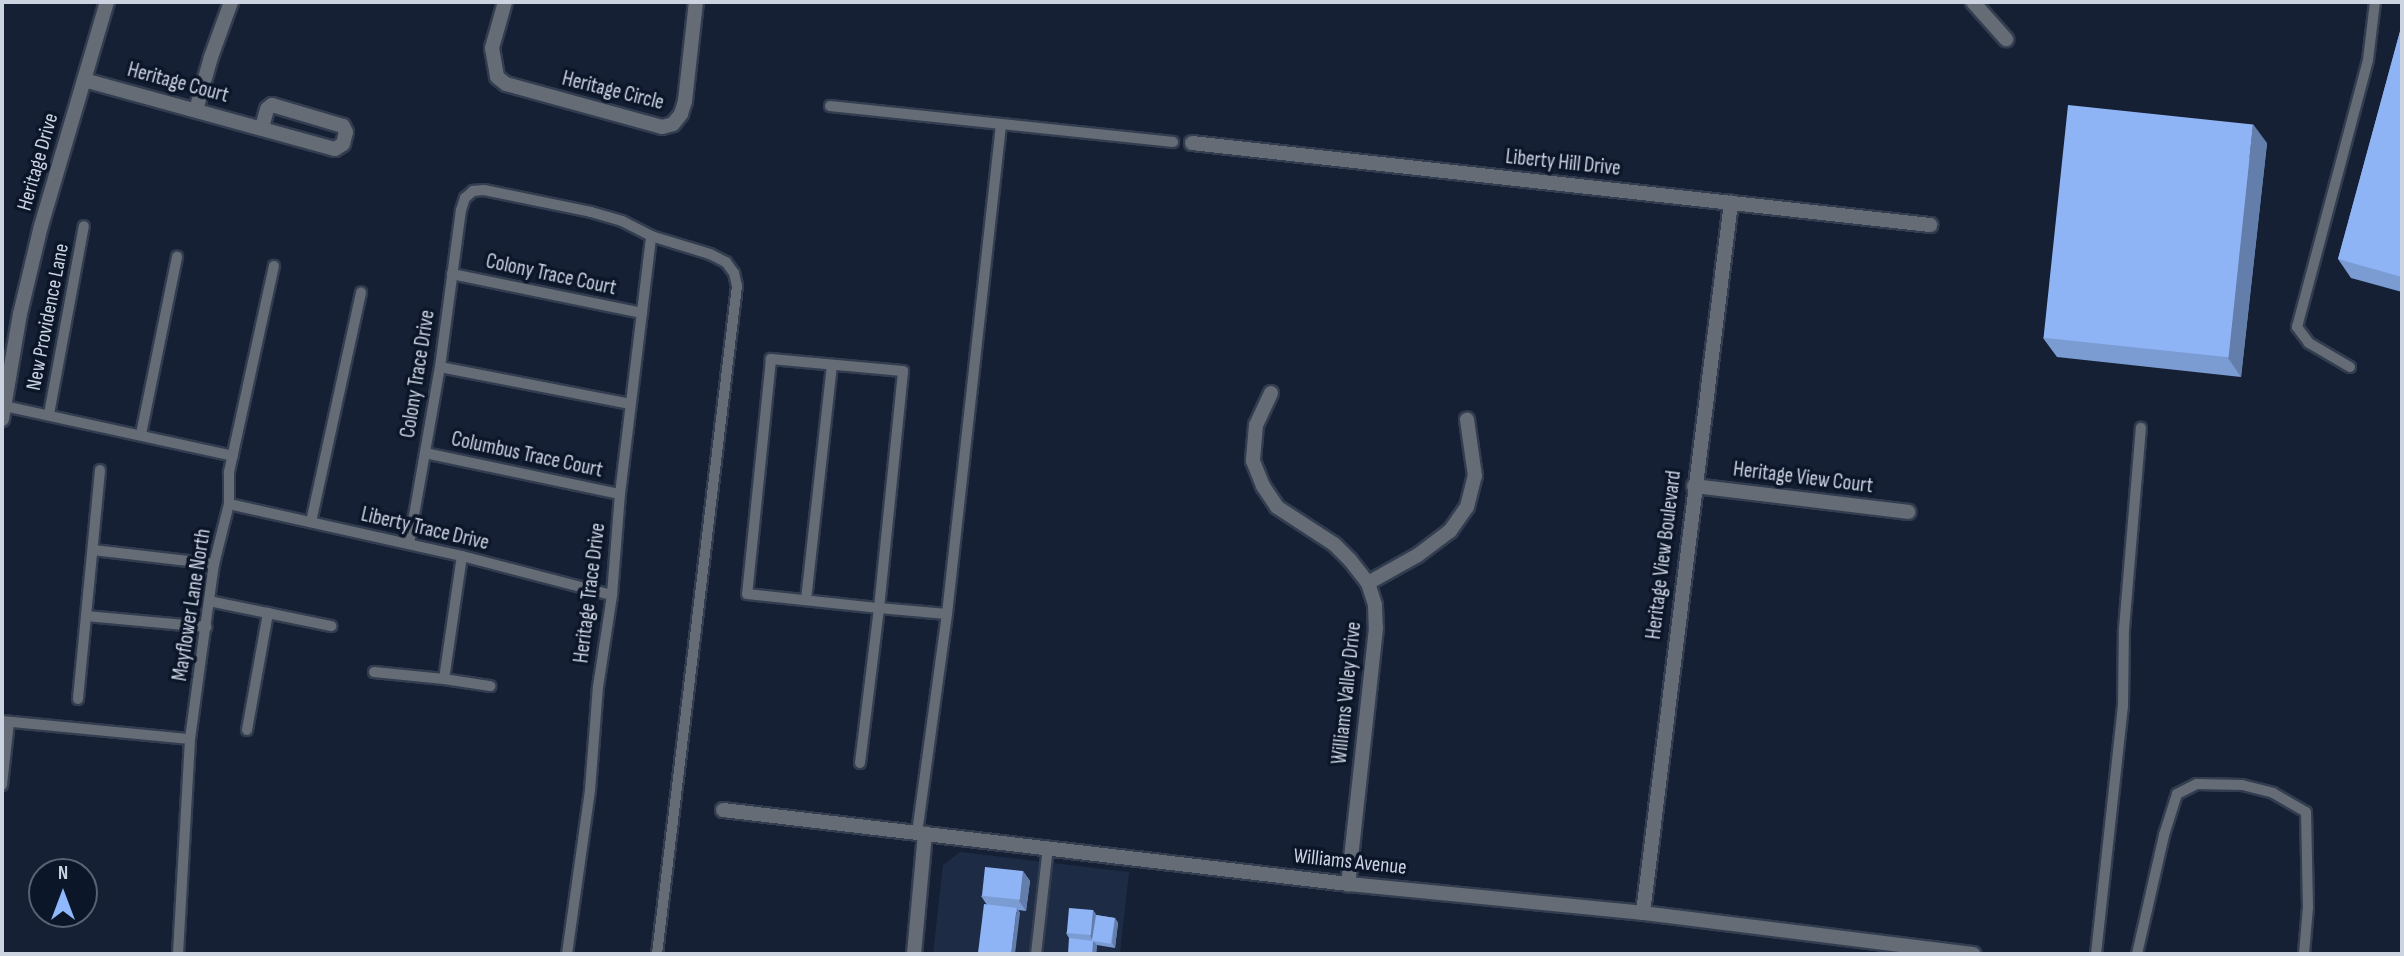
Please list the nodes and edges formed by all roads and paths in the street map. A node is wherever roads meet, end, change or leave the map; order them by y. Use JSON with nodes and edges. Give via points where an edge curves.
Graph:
{"nodes":[{"id":1,"x":107,"y":2,"type":"edge"},
{"id":2,"x":231,"y":2,"type":"edge"},
{"id":3,"x":505,"y":2,"type":"edge"},
{"id":4,"x":696,"y":2,"type":"edge"},
{"id":5,"x":1973,"y":2,"type":"edge"},
{"id":6,"x":2375,"y":2,"type":"edge"},
{"id":7,"x":2006,"y":38,"type":"dead end"},
{"id":8,"x":84,"y":79,"type":"junction"},
{"id":9,"x":830,"y":106,"type":"dead end"},
{"id":10,"x":196,"y":110,"type":"junction"},
{"id":11,"x":1001,"y":125,"type":"junction"},
{"id":12,"x":262,"y":128,"type":"junction"},
{"id":13,"x":1173,"y":142,"type":"dead end"},
{"id":14,"x":1192,"y":143,"type":"dead end"},
{"id":15,"x":1731,"y":202,"type":"junction"},
{"id":16,"x":1930,"y":225,"type":"dead end"},
{"id":17,"x":84,"y":226,"type":"dead end"},
{"id":18,"x":651,"y":236,"type":"junction"},
{"id":19,"x":177,"y":257,"type":"dead end"},
{"id":20,"x":274,"y":266,"type":"dead end"},
{"id":21,"x":452,"y":274,"type":"junction"},
{"id":22,"x":361,"y":292,"type":"dead end"},
{"id":23,"x":642,"y":313,"type":"junction"},
{"id":24,"x":832,"y":365,"type":"junction"},
{"id":25,"x":440,"y":368,"type":"junction"},
{"id":26,"x":2350,"y":368,"type":"dead end"},
{"id":27,"x":1271,"y":393,"type":"dead end"},
{"id":28,"x":630,"y":404,"type":"junction"},
{"id":29,"x":3,"y":412,"type":"edge"},
{"id":30,"x":49,"y":414,"type":"junction"},
{"id":31,"x":1467,"y":420,"type":"dead end"},
{"id":32,"x":2141,"y":428,"type":"dead end"},
{"id":33,"x":141,"y":434,"type":"junction"},
{"id":34,"x":425,"y":453,"type":"junction"},
{"id":35,"x":233,"y":456,"type":"junction"},
{"id":36,"x":100,"y":470,"type":"dead end"},
{"id":37,"x":1694,"y":486,"type":"junction"},
{"id":38,"x":620,"y":494,"type":"junction"},
{"id":39,"x":229,"y":504,"type":"junction"},
{"id":40,"x":1908,"y":512,"type":"dead end"},
{"id":41,"x":311,"y":522,"type":"junction"},
{"id":42,"x":409,"y":544,"type":"junction"},
{"id":43,"x":93,"y":550,"type":"junction"},
{"id":44,"x":462,"y":556,"type":"junction"},
{"id":45,"x":214,"y":564,"type":"junction"},
{"id":46,"x":1368,"y":583,"type":"junction"},
{"id":47,"x":612,"y":595,"type":"junction"},
{"id":48,"x":806,"y":600,"type":"junction"},
{"id":49,"x":209,"y":601,"type":"junction"},
{"id":50,"x":879,"y":608,"type":"junction"},
{"id":51,"x":268,"y":613,"type":"junction"},
{"id":52,"x":947,"y":614,"type":"junction"},
{"id":53,"x":86,"y":616,"type":"junction"},
{"id":54,"x":331,"y":626,"type":"dead end"},
{"id":55,"x":206,"y":627,"type":"junction"},
{"id":56,"x":374,"y":672,"type":"dead end"},
{"id":57,"x":444,"y":679,"type":"junction"},
{"id":58,"x":491,"y":686,"type":"dead end"},
{"id":59,"x":78,"y":699,"type":"dead end"},
{"id":60,"x":6,"y":722,"type":"edge"},
{"id":61,"x":247,"y":730,"type":"dead end"},
{"id":62,"x":190,"y":739,"type":"junction"},
{"id":63,"x":860,"y":763,"type":"dead end"},
{"id":64,"x":2,"y":785,"type":"edge"},
{"id":65,"x":723,"y":810,"type":"dead end"},
{"id":66,"x":921,"y":833,"type":"junction"},
{"id":67,"x":1048,"y":847,"type":"junction"},
{"id":68,"x":1348,"y":884,"type":"junction"},
{"id":69,"x":1643,"y":913,"type":"junction"},
{"id":70,"x":178,"y":954,"type":"edge"},
{"id":71,"x":567,"y":954,"type":"edge"},
{"id":72,"x":657,"y":954,"type":"edge"},
{"id":73,"x":914,"y":954,"type":"edge"},
{"id":74,"x":1036,"y":954,"type":"edge"},
{"id":75,"x":1973,"y":954,"type":"edge"},
{"id":76,"x":2096,"y":954,"type":"edge"},
{"id":77,"x":2137,"y":954,"type":"edge"},
{"id":78,"x":2304,"y":954,"type":"edge"}],
"edges":[{"from":1,"to":8,"type":"street","name":"Heritage Drive"},
{"from":2,"to":10,"type":"street"},
{"from":3,"to":4,"type":"street","name":"Heritage Circle","via":[[492,48],[497,77],[506,84],[662,127],[673,124],[685,101]]},
{"from":5,"to":7,"type":"street"},
{"from":6,"to":26,"type":"lane","via":[[2368,60],[2297,327],[2309,343]]},
{"from":8,"to":10,"type":"street","name":"Heritage Court"},
{"from":8,"to":29,"type":"street","name":"Heritage Drive","via":[[41,226]]},
{"from":9,"to":11,"type":"lane"},
{"from":10,"to":12,"type":"street","name":"Heritage Court"},
{"from":11,"to":13,"type":"lane"},
{"from":11,"to":52,"type":"lane"},
{"from":12,"to":12,"type":"street","name":"Heritage Court","via":[[335,149],[343,144],[346,132],[343,126],[272,105]]},
{"from":14,"to":15,"type":"street","name":"Liberty Hill Drive"},
{"from":15,"to":16,"type":"street","name":"Liberty Hill Drive"},
{"from":15,"to":37,"type":"street","name":"Heritage View Boulevard"},
{"from":17,"to":30,"type":"lane","name":"New Providence Lane"},
{"from":18,"to":21,"type":"lane","name":"Colony Trace Drive","via":[[591,212],[473,191],[461,211]]},
{"from":18,"to":23,"type":"lane","name":"Heritage Trace Drive"},
{"from":18,"to":72,"type":"lane","via":[[726,262],[737,286]]},
{"from":19,"to":33,"type":"lane"},
{"from":20,"to":35,"type":"lane","name":"Mayflower Lane North"},
{"from":21,"to":23,"type":"lane","name":"Colony Trace Court"},
{"from":21,"to":25,"type":"lane","name":"Colony Trace Drive"},
{"from":22,"to":41,"type":"lane"},
{"from":23,"to":28,"type":"lane","name":"Heritage Trace Drive"},
{"from":24,"to":48,"type":"lane"},
{"from":24,"to":48,"type":"lane","via":[[771,359],[747,594]]},
{"from":24,"to":50,"type":"lane","via":[[903,371]]},
{"from":25,"to":28,"type":"lane"},
{"from":25,"to":34,"type":"lane","name":"Colony Trace Drive"},
{"from":27,"to":46,"type":"street","name":"Williams Valley Drive","via":[[1256,425],[1253,461],[1263,485],[1277,507],[1334,544]]},
{"from":28,"to":38,"type":"lane","name":"Heritage Trace Drive"},
{"from":29,"to":30,"type":"lane"},
{"from":30,"to":33,"type":"lane"},
{"from":31,"to":46,"type":"street","via":[[1475,476],[1467,507],[1450,531]]},
{"from":32,"to":76,"type":"lane","via":[[2124,629],[2123,706]]},
{"from":33,"to":35,"type":"lane"},
{"from":34,"to":38,"type":"lane","name":"Columbus Trace Court"},
{"from":34,"to":42,"type":"lane","name":"Colony Trace Drive"},
{"from":35,"to":39,"type":"lane","name":"Mayflower Lane North"},
{"from":36,"to":43,"type":"lane"},
{"from":37,"to":40,"type":"street","name":"Heritage View Court"},
{"from":37,"to":69,"type":"street","name":"Heritage View Boulevard"},
{"from":38,"to":47,"type":"lane","name":"Heritage Trace Drive"},
{"from":39,"to":41,"type":"lane","name":"Liberty Trace Drive"},
{"from":39,"to":45,"type":"lane","name":"Mayflower Lane North"},
{"from":41,"to":42,"type":"lane","name":"Liberty Trace Drive"},
{"from":42,"to":44,"type":"lane","name":"Liberty Trace Drive"},
{"from":43,"to":45,"type":"lane"},
{"from":43,"to":53,"type":"lane"},
{"from":44,"to":47,"type":"lane","name":"Liberty Trace Drive"},
{"from":44,"to":57,"type":"lane"},
{"from":45,"to":49,"type":"lane","name":"Mayflower Lane North"},
{"from":46,"to":68,"type":"street","name":"Williams Valley Drive","via":[[1376,628]]},
{"from":47,"to":71,"type":"lane","name":"Heritage Trace Drive"},
{"from":48,"to":50,"type":"lane"},
{"from":49,"to":51,"type":"lane"},
{"from":49,"to":55,"type":"lane","name":"Mayflower Lane North"},
{"from":50,"to":52,"type":"lane"},
{"from":50,"to":63,"type":"lane"},
{"from":51,"to":54,"type":"lane"},
{"from":51,"to":61,"type":"lane"},
{"from":52,"to":66,"type":"lane"},
{"from":53,"to":55,"type":"lane"},
{"from":53,"to":59,"type":"lane"},
{"from":55,"to":62,"type":"lane","name":"Mayflower Lane North"},
{"from":56,"to":57,"type":"lane"},
{"from":57,"to":58,"type":"lane"},
{"from":60,"to":62,"type":"lane"},
{"from":60,"to":64,"type":"lane"},
{"from":62,"to":70,"type":"lane","name":"Mayflower Lane North"},
{"from":65,"to":66,"type":"street","name":"Williams Avenue"},
{"from":66,"to":67,"type":"street","name":"Williams Avenue"},
{"from":66,"to":73,"type":"street"},
{"from":67,"to":68,"type":"street","name":"Williams Avenue"},
{"from":67,"to":74,"type":"lane"},
{"from":68,"to":69,"type":"street","name":"Williams Avenue"},
{"from":69,"to":75,"type":"street","name":"Williams Avenue"},
{"from":77,"to":78,"type":"lane","via":[[2177,794],[2197,784],[2242,785],[2273,793],[2306,811]]}]}
